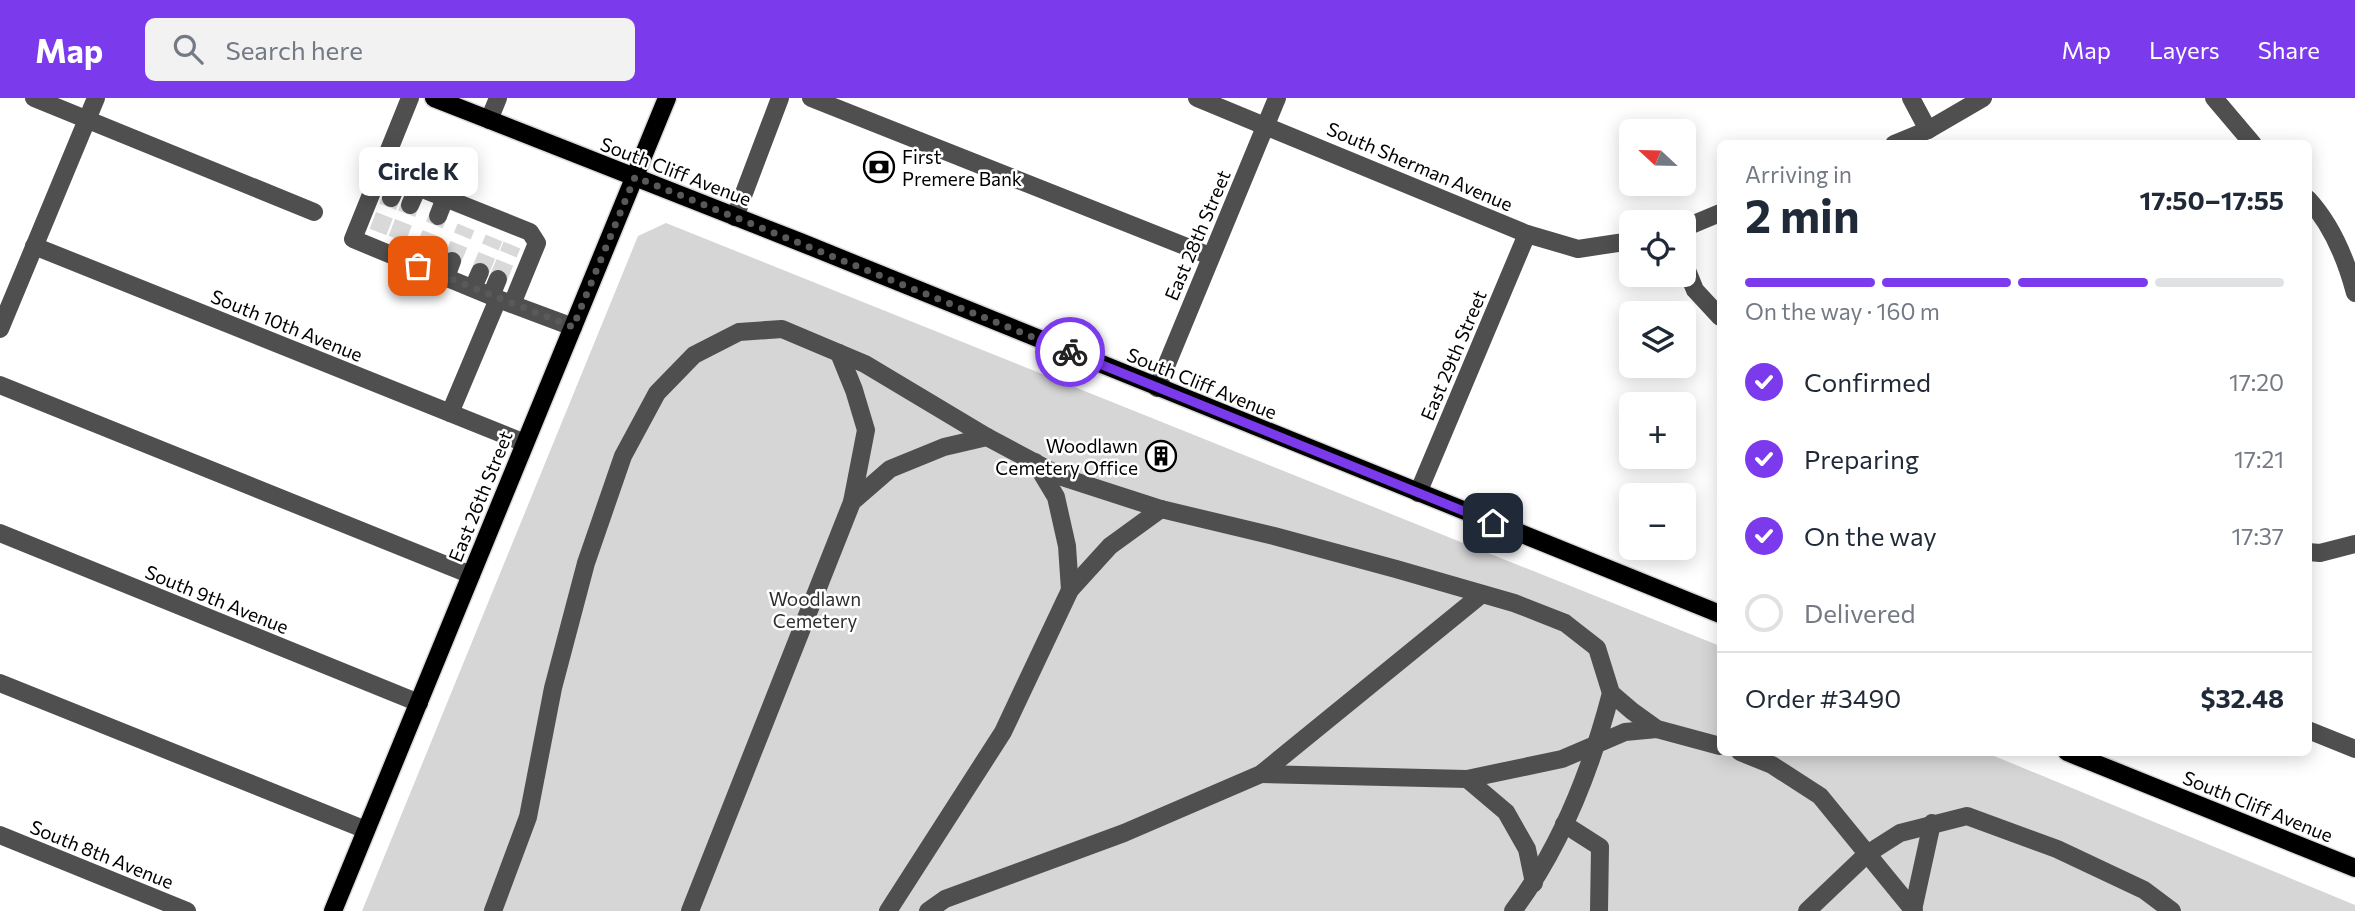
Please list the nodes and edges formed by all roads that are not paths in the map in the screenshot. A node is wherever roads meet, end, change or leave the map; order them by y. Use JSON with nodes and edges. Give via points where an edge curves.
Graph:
{"nodes":[{"id":1,"x":34,"y":98,"type":"edge"},
{"id":2,"x":96,"y":98,"type":"edge"},
{"id":3,"x":410,"y":98,"type":"edge"},
{"id":4,"x":434,"y":98,"type":"edge"},
{"id":5,"x":498,"y":98,"type":"edge"},
{"id":6,"x":667,"y":98,"type":"edge"},
{"id":7,"x":780,"y":98,"type":"edge"},
{"id":8,"x":811,"y":98,"type":"edge"},
{"id":9,"x":1197,"y":98,"type":"edge"},
{"id":10,"x":1277,"y":98,"type":"edge"},
{"id":11,"x":1911,"y":98,"type":"edge"},
{"id":12,"x":1983,"y":98,"type":"edge"},
{"id":13,"x":2214,"y":98,"type":"edge"},
{"id":14,"x":87,"y":119,"type":"junction"},
{"id":15,"x":489,"y":120,"type":"junction"},
{"id":16,"x":1266,"y":125,"type":"junction"},
{"id":17,"x":1928,"y":130,"type":"junction"},
{"id":18,"x":1904,"y":140,"type":"edge"},
{"id":19,"x":2244,"y":140,"type":"edge"},
{"id":20,"x":380,"y":172,"type":"junction"},
{"id":21,"x":635,"y":177,"type":"junction"},
{"id":22,"x":399,"y":180,"type":"junction"},
{"id":23,"x":418,"y":187,"type":"junction"},
{"id":24,"x":391,"y":198,"type":"tunnel mouth"},
{"id":25,"x":445,"y":198,"type":"junction"},
{"id":26,"x":2312,"y":204,"type":"edge"},
{"id":27,"x":410,"y":205,"type":"tunnel mouth"},
{"id":28,"x":473,"y":209,"type":"junction"},
{"id":29,"x":314,"y":212,"type":"dead end"},
{"id":30,"x":1717,"y":214,"type":"edge"},
{"id":31,"x":438,"y":216,"type":"tunnel mouth"},
{"id":32,"x":735,"y":216,"type":"junction"},
{"id":33,"x":501,"y":220,"type":"junction"},
{"id":34,"x":1696,"y":223,"type":"edge"},
{"id":35,"x":466,"y":227,"type":"tunnel mouth"},
{"id":36,"x":519,"y":228,"type":"junction"},
{"id":37,"x":1527,"y":234,"type":"junction"},
{"id":38,"x":494,"y":238,"type":"tunnel mouth"},
{"id":39,"x":1619,"y":243,"type":"edge"},
{"id":40,"x":512,"y":245,"type":"tunnel mouth"},
{"id":41,"x":34,"y":246,"type":"junction"},
{"id":42,"x":1210,"y":256,"type":"junction"},
{"id":43,"x":1694,"y":287,"type":"edge"},
{"id":44,"x":2355,"y":292,"type":"edge"},
{"id":45,"x":500,"y":294,"type":"junction"},
{"id":46,"x":1717,"y":314,"type":"edge"},
{"id":47,"x":573,"y":327,"type":"junction"},
{"id":48,"x":0,"y":329,"type":"edge"},
{"id":49,"x":839,"y":353,"type":"junction"},
{"id":50,"x":0,"y":385,"type":"edge"},
{"id":51,"x":1157,"y":388,"type":"junction"},
{"id":52,"x":450,"y":414,"type":"junction"},
{"id":53,"x":988,"y":437,"type":"junction"},
{"id":54,"x":525,"y":443,"type":"junction"},
{"id":55,"x":1035,"y":462,"type":"junction"},
{"id":56,"x":1418,"y":493,"type":"junction"},
{"id":57,"x":852,"y":502,"type":"junction"},
{"id":58,"x":1161,"y":509,"type":"junction"},
{"id":59,"x":0,"y":533,"type":"edge"},
{"id":60,"x":2355,"y":544,"type":"edge"},
{"id":61,"x":2312,"y":552,"type":"edge"},
{"id":62,"x":471,"y":575,"type":"junction"},
{"id":63,"x":1070,"y":590,"type":"junction"},
{"id":64,"x":1482,"y":594,"type":"junction"},
{"id":65,"x":1717,"y":613,"type":"edge"},
{"id":66,"x":0,"y":683,"type":"edge"},
{"id":67,"x":1611,"y":693,"type":"junction"},
{"id":68,"x":419,"y":703,"type":"junction"},
{"id":69,"x":1657,"y":729,"type":"junction"},
{"id":70,"x":2312,"y":732,"type":"edge"},
{"id":71,"x":1598,"y":745,"type":"junction"},
{"id":72,"x":1717,"y":745,"type":"edge"},
{"id":73,"x":2355,"y":749,"type":"edge"},
{"id":74,"x":1750,"y":756,"type":"edge"},
{"id":75,"x":2077,"y":756,"type":"edge"},
{"id":76,"x":1261,"y":774,"type":"junction"},
{"id":77,"x":1467,"y":779,"type":"junction"},
{"id":78,"x":1932,"y":823,"type":"junction"},
{"id":79,"x":1564,"y":824,"type":"junction"},
{"id":80,"x":366,"y":830,"type":"junction"},
{"id":81,"x":0,"y":835,"type":"edge"},
{"id":82,"x":1867,"y":854,"type":"junction"},
{"id":83,"x":2355,"y":868,"type":"edge"},
{"id":84,"x":1534,"y":883,"type":"junction"},
{"id":85,"x":187,"y":911,"type":"edge"},
{"id":86,"x":333,"y":911,"type":"edge"},
{"id":87,"x":494,"y":911,"type":"edge"},
{"id":88,"x":690,"y":911,"type":"edge"},
{"id":89,"x":888,"y":911,"type":"edge"},
{"id":90,"x":928,"y":911,"type":"edge"},
{"id":91,"x":1513,"y":911,"type":"edge"},
{"id":92,"x":1600,"y":911,"type":"edge"},
{"id":93,"x":1807,"y":911,"type":"edge"},
{"id":94,"x":1914,"y":911,"type":"edge"},
{"id":95,"x":2172,"y":911,"type":"edge"}],
"edges":[{"from":1,"to":14,"type":"street"},
{"from":2,"to":14,"type":"street"},
{"from":3,"to":20,"type":"street"},
{"from":4,"to":15,"type":"main road","name":"South Cliff Avenue"},
{"from":5,"to":15,"type":"street"},
{"from":6,"to":21,"type":"main road","name":"East 26th Street"},
{"from":7,"to":32,"type":"street"},
{"from":8,"to":42,"type":"street"},
{"from":9,"to":16,"type":"street","name":"South Sherman Avenue"},
{"from":10,"to":16,"type":"street","name":"East 28th Street"},
{"from":11,"to":17,"type":"street"},
{"from":12,"to":17,"type":"street"},
{"from":13,"to":19,"type":"street"},
{"from":14,"to":29,"type":"street"},
{"from":14,"to":41,"type":"street"},
{"from":15,"to":21,"type":"main road","name":"South Cliff Avenue"},
{"from":16,"to":37,"type":"street","name":"South Sherman Avenue"},
{"from":16,"to":42,"type":"street","name":"East 28th Street"},
{"from":17,"to":18,"type":"street"},
{"from":20,"to":22,"type":"street"},
{"from":20,"to":45,"type":"street","via":[[353,239],[375,239],[477,280]]},
{"from":21,"to":32,"type":"main road","name":"South Cliff Avenue"},
{"from":21,"to":47,"type":"main road","name":"East 26th Street"},
{"from":22,"to":23,"type":"street"},
{"from":22,"to":24,"type":"street"},
{"from":23,"to":25,"type":"street"},
{"from":23,"to":27,"type":"street"},
{"from":25,"to":28,"type":"street"},
{"from":25,"to":31,"type":"street"},
{"from":26,"to":44,"type":"street","via":[[2338,244]]},
{"from":28,"to":33,"type":"street"},
{"from":28,"to":35,"type":"street"},
{"from":30,"to":34,"type":"street"},
{"from":32,"to":51,"type":"main road","name":"South Cliff Avenue"},
{"from":33,"to":36,"type":"street"},
{"from":33,"to":38,"type":"street"},
{"from":36,"to":40,"type":"street"},
{"from":36,"to":45,"type":"street","via":[[530,232],[537,243]]},
{"from":37,"to":39,"type":"street","name":"South Sherman Avenue","via":[[1578,249]]},
{"from":37,"to":56,"type":"street","name":"East 29th Street"},
{"from":41,"to":48,"type":"street"},
{"from":41,"to":52,"type":"street","name":"South 10th Avenue"},
{"from":42,"to":51,"type":"street","name":"East 28th Street"},
{"from":43,"to":46,"type":"street"},
{"from":45,"to":47,"type":"street"},
{"from":45,"to":52,"type":"street"},
{"from":47,"to":54,"type":"main road","name":"East 26th Street"},
{"from":49,"to":53,"type":"street"},
{"from":49,"to":57,"type":"street","via":[[866,430]]},
{"from":49,"to":87,"type":"street","via":[[782,329],[739,332],[694,355],[657,393],[623,456],[586,563],[553,688],[528,817]]},
{"from":50,"to":62,"type":"street"},
{"from":51,"to":56,"type":"main road","name":"South Cliff Avenue"},
{"from":52,"to":54,"type":"street","name":"South 10th Avenue"},
{"from":53,"to":55,"type":"street"},
{"from":53,"to":57,"type":"street","via":[[944,447],[890,469]]},
{"from":54,"to":62,"type":"main road","name":"East 26th Street"},
{"from":55,"to":58,"type":"street","via":[[1062,477]]},
{"from":55,"to":63,"type":"street","via":[[1055,497],[1067,546]]},
{"from":56,"to":65,"type":"main road","name":"South Cliff Avenue"},
{"from":57,"to":88,"type":"street"},
{"from":58,"to":63,"type":"street","via":[[1110,546]]},
{"from":58,"to":64,"type":"street"},
{"from":59,"to":68,"type":"street","name":"South 9th Avenue"},
{"from":60,"to":61,"type":"street"},
{"from":62,"to":68,"type":"main road","name":"East 26th Street"},
{"from":63,"to":89,"type":"street","via":[[1003,732]]},
{"from":64,"to":67,"type":"street","via":[[1565,623],[1597,648]]},
{"from":64,"to":76,"type":"street"},
{"from":66,"to":80,"type":"street"},
{"from":67,"to":69,"type":"street"},
{"from":67,"to":71,"type":"street"},
{"from":68,"to":80,"type":"main road","name":"East 26th Street"},
{"from":69,"to":71,"type":"street","via":[[1625,732]]},
{"from":69,"to":72,"type":"street"},
{"from":70,"to":73,"type":"street"},
{"from":71,"to":77,"type":"street","via":[[1562,759]]},
{"from":71,"to":79,"type":"street"},
{"from":74,"to":82,"type":"street","via":[[1820,796]]},
{"from":75,"to":83,"type":"main road","name":"South Cliff Avenue"},
{"from":76,"to":77,"type":"street"},
{"from":76,"to":90,"type":"street","via":[[1124,833],[945,899]]},
{"from":77,"to":84,"type":"street","via":[[1506,812],[1527,849]]},
{"from":78,"to":82,"type":"street","via":[[1900,833]]},
{"from":78,"to":94,"type":"street"},
{"from":78,"to":95,"type":"street","via":[[1968,816],[2044,844],[2144,890]]},
{"from":79,"to":84,"type":"street"},
{"from":79,"to":92,"type":"street","via":[[1600,847]]},
{"from":80,"to":86,"type":"main road","name":"East 26th Street"},
{"from":81,"to":85,"type":"street","name":"South 8th Avenue"},
{"from":82,"to":93,"type":"street"},
{"from":82,"to":94,"type":"street"},
{"from":84,"to":91,"type":"street"}]}
